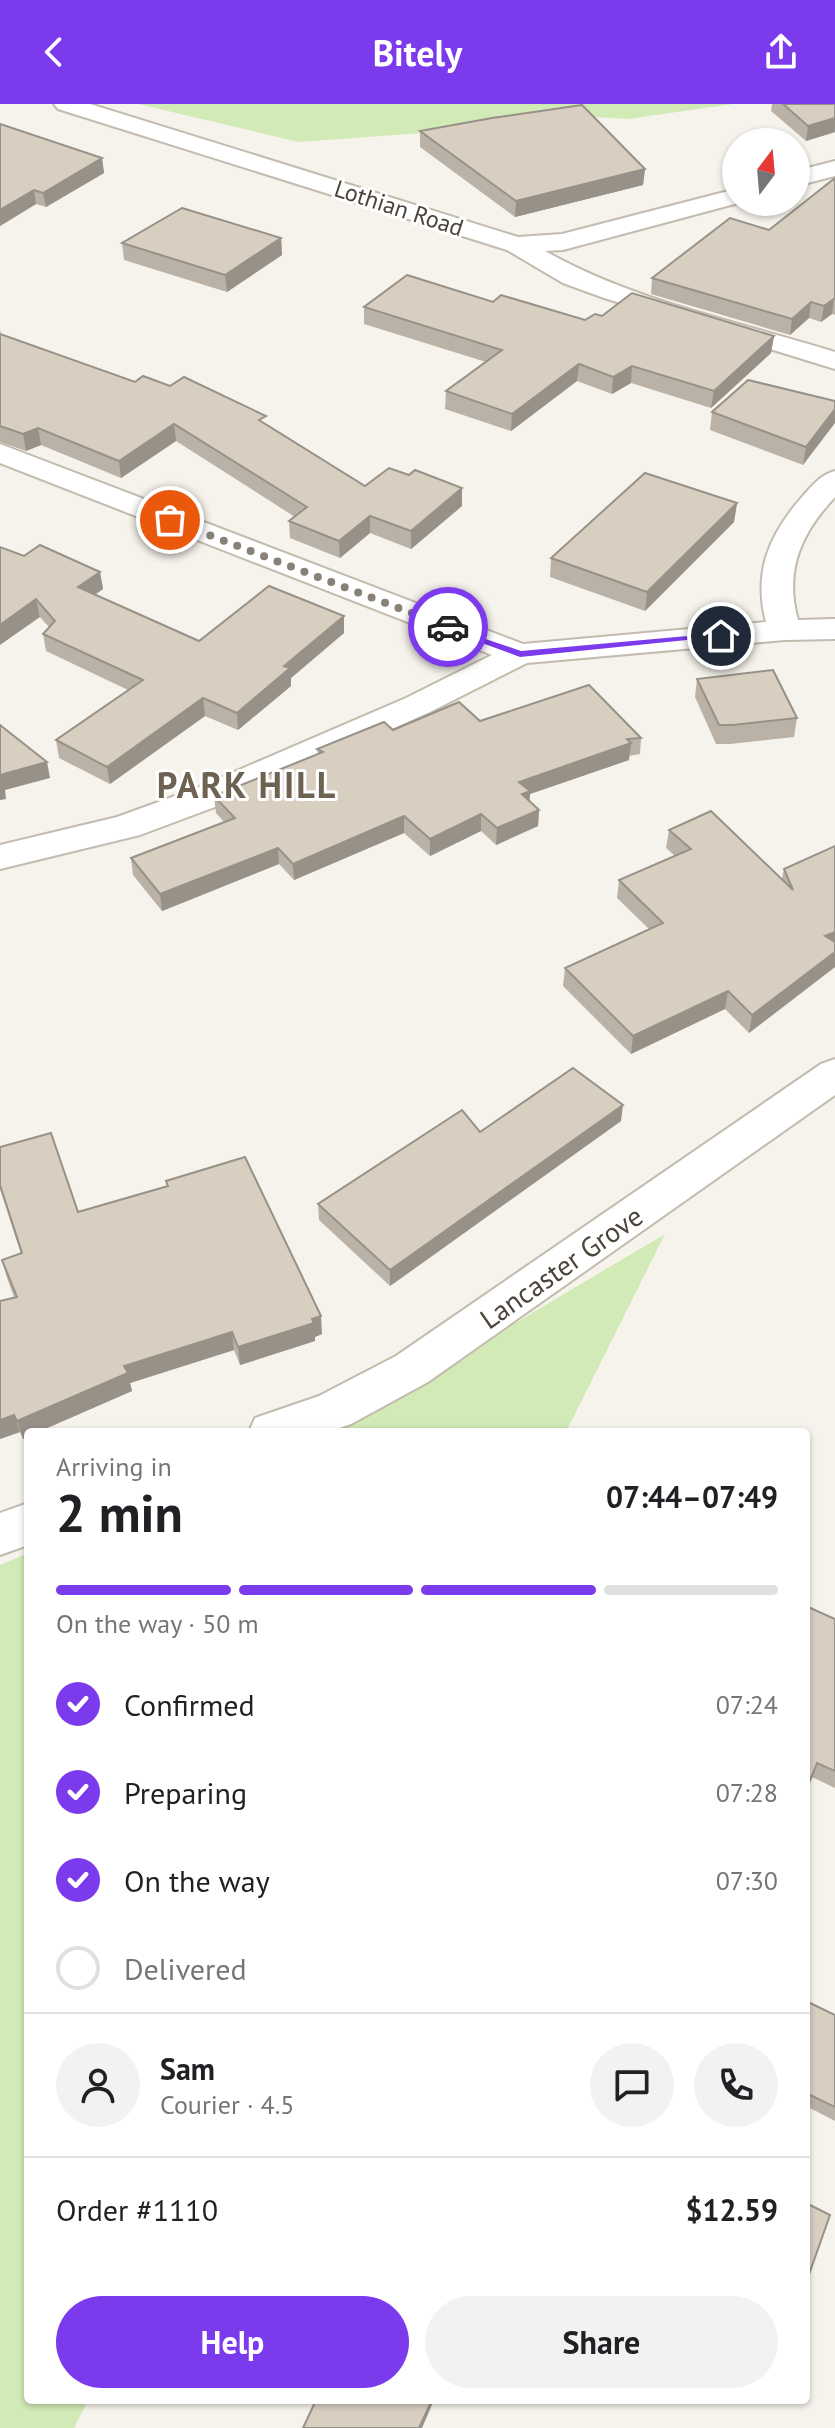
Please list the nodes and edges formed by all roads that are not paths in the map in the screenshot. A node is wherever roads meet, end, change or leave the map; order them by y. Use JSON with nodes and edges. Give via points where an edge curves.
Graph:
{"nodes":[{"id":1,"x":66,"y":104,"type":"edge"},
{"id":2,"x":835,"y":168,"type":"edge"},
{"id":3,"x":810,"y":175,"type":"edge"},
{"id":4,"x":722,"y":200,"type":"edge"},
{"id":5,"x":516,"y":245,"type":"junction"},
{"id":6,"x":835,"y":361,"type":"edge"},
{"id":7,"x":14,"y":458,"type":"edge"},
{"id":8,"x":835,"y":480,"type":"edge"},
{"id":9,"x":0,"y":483,"type":"edge"},
{"id":10,"x":835,"y":629,"type":"edge"},
{"id":11,"x":785,"y":630,"type":"junction"},
{"id":12,"x":520,"y":654,"type":"junction"},
{"id":13,"x":0,"y":857,"type":"edge"},
{"id":14,"x":835,"y":1074,"type":"edge"},
{"id":15,"x":283,"y":1428,"type":"edge"},
{"id":16,"x":24,"y":1525,"type":"edge"},
{"id":17,"x":0,"y":1534,"type":"edge"}],
"edges":[{"from":1,"to":5,"type":"street","name":"Lothian Road"},
{"from":2,"to":3,"type":"street"},
{"from":4,"to":5,"type":"street","name":"Lothian Road","via":[[563,242]]},
{"from":5,"to":6,"type":"street","via":[[599,287]]},
{"from":7,"to":9,"type":"street"},
{"from":7,"to":12,"type":"street"},
{"from":8,"to":11,"type":"street","via":[[799,516],[777,565],[776,606]]},
{"from":10,"to":11,"type":"street"},
{"from":11,"to":12,"type":"street"},
{"from":12,"to":13,"type":"street","via":[[210,796],[127,827]]},
{"from":14,"to":15,"type":"street","name":"Lancaster Grove","via":[[412,1369],[335,1410]]},
{"from":16,"to":17,"type":"street"}]}
